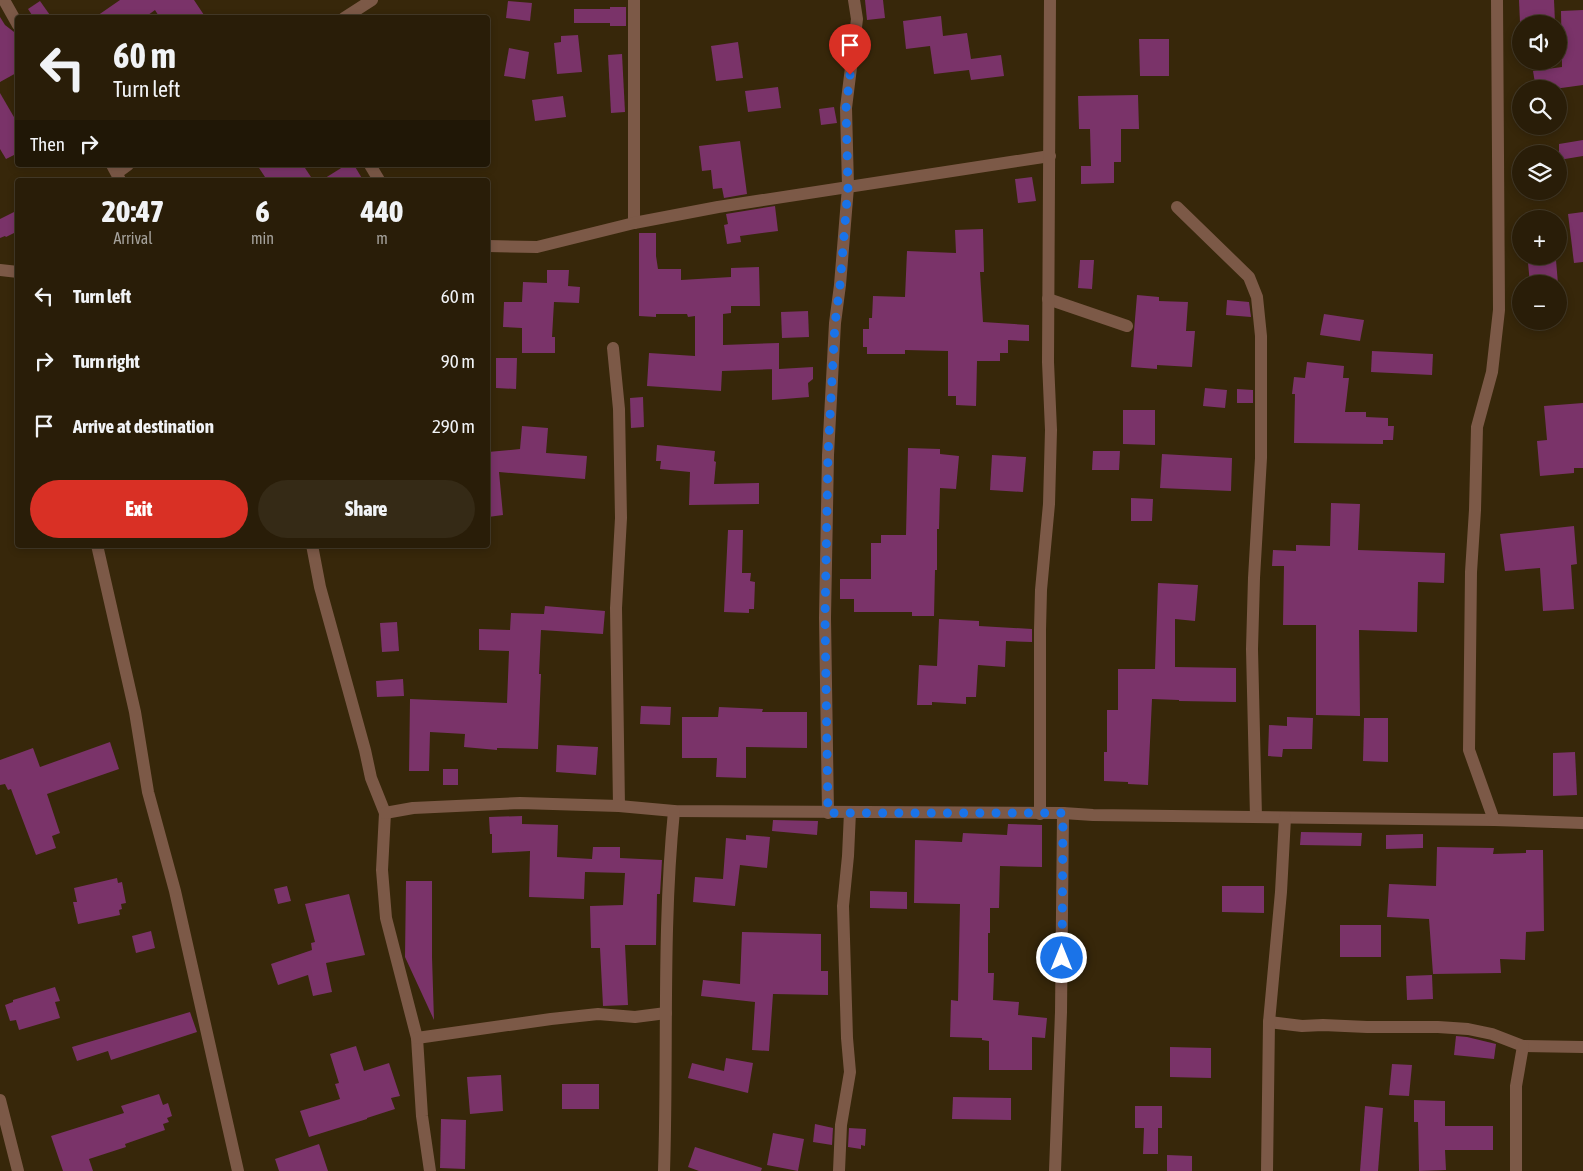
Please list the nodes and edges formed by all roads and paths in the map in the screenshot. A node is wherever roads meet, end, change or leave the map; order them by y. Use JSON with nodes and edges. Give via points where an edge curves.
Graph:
{"nodes":[{"id":1,"x":4,"y":0,"type":"edge"},
{"id":2,"x":372,"y":0,"type":"edge"},
{"id":3,"x":634,"y":0,"type":"edge"},
{"id":4,"x":854,"y":0,"type":"edge"},
{"id":5,"x":1050,"y":0,"type":"edge"},
{"id":6,"x":1497,"y":0,"type":"edge"},
{"id":7,"x":349,"y":15,"type":"edge"},
{"id":8,"x":15,"y":20,"type":"edge"},
{"id":9,"x":1050,"y":156,"type":"junction"},
{"id":10,"x":371,"y":167,"type":"edge"},
{"id":11,"x":378,"y":178,"type":"edge"},
{"id":12,"x":848,"y":187,"type":"junction"},
{"id":13,"x":1177,"y":208,"type":"dead end"},
{"id":14,"x":634,"y":223,"type":"junction"},
{"id":15,"x":490,"y":246,"type":"edge"},
{"id":16,"x":0,"y":270,"type":"edge"},
{"id":17,"x":15,"y":272,"type":"edge"},
{"id":18,"x":1048,"y":299,"type":"junction"},
{"id":19,"x":1127,"y":326,"type":"dead end"},
{"id":20,"x":613,"y":348,"type":"dead end"},
{"id":21,"x":99,"y":548,"type":"edge"},
{"id":22,"x":313,"y":548,"type":"edge"},
{"id":23,"x":619,"y":806,"type":"junction"},
{"id":24,"x":674,"y":811,"type":"junction"},
{"id":25,"x":850,"y":812,"type":"junction"},
{"id":26,"x":385,"y":813,"type":"junction"},
{"id":27,"x":828,"y":813,"type":"junction"},
{"id":28,"x":1063,"y":813,"type":"junction"},
{"id":29,"x":1040,"y":814,"type":"junction"},
{"id":30,"x":1256,"y":817,"type":"junction"},
{"id":31,"x":1284,"y":818,"type":"junction"},
{"id":32,"x":1494,"y":820,"type":"junction"},
{"id":33,"x":1583,"y":823,"type":"edge"},
{"id":34,"x":666,"y":1013,"type":"junction"},
{"id":35,"x":1269,"y":1022,"type":"junction"},
{"id":36,"x":418,"y":1038,"type":"junction"},
{"id":37,"x":1523,"y":1046,"type":"junction"},
{"id":38,"x":1583,"y":1047,"type":"edge"},
{"id":39,"x":0,"y":1100,"type":"edge"},
{"id":40,"x":18,"y":1171,"type":"edge"},
{"id":41,"x":238,"y":1171,"type":"edge"},
{"id":42,"x":430,"y":1171,"type":"edge"},
{"id":43,"x":664,"y":1171,"type":"edge"},
{"id":44,"x":839,"y":1171,"type":"edge"},
{"id":45,"x":1055,"y":1171,"type":"edge"},
{"id":46,"x":1268,"y":1171,"type":"edge"},
{"id":47,"x":1516,"y":1171,"type":"edge"}],
"edges":[{"from":1,"to":8,"type":"street"},
{"from":2,"to":7,"type":"street"},
{"from":3,"to":14,"type":"street"},
{"from":4,"to":12,"type":"street","via":[[857,19],[846,108]]},
{"from":5,"to":9,"type":"street"},
{"from":6,"to":32,"type":"street","via":[[1499,310],[1492,372],[1477,427],[1469,740],[1469,750]]},
{"from":9,"to":12,"type":"street"},
{"from":9,"to":18,"type":"street"},
{"from":10,"to":11,"type":"street"},
{"from":12,"to":14,"type":"street"},
{"from":12,"to":27,"type":"street","via":[[835,323],[828,455],[825,618]]},
{"from":13,"to":30,"type":"street","via":[[1249,278],[1257,297],[1261,336],[1261,458],[1252,649]]},
{"from":14,"to":15,"type":"street","via":[[537,246]]},
{"from":16,"to":17,"type":"street"},
{"from":18,"to":19,"type":"street"},
{"from":18,"to":29,"type":"street","via":[[1051,430],[1040,620]]},
{"from":20,"to":23,"type":"street","via":[[619,409],[621,518],[616,608]]},
{"from":21,"to":41,"type":"street","via":[[135,712],[148,792],[175,891]]},
{"from":22,"to":26,"type":"street","via":[[371,778]]},
{"from":23,"to":24,"type":"street"},
{"from":23,"to":26,"type":"street","via":[[520,803],[413,808]]},
{"from":24,"to":27,"type":"street"},
{"from":24,"to":34,"type":"street","via":[[667,923]]},
{"from":25,"to":27,"type":"street"},
{"from":25,"to":29,"type":"street"},
{"from":25,"to":44,"type":"street","via":[[843,906],[850,1072],[841,1125]]},
{"from":26,"to":36,"type":"street","via":[[382,870],[386,918]]},
{"from":28,"to":29,"type":"street"},
{"from":28,"to":30,"type":"street"},
{"from":28,"to":45,"type":"street"},
{"from":30,"to":31,"type":"street"},
{"from":31,"to":32,"type":"street"},
{"from":31,"to":35,"type":"street"},
{"from":32,"to":33,"type":"street"},
{"from":34,"to":36,"type":"street","via":[[635,1017],[598,1014]]},
{"from":34,"to":43,"type":"street"},
{"from":35,"to":37,"type":"street","via":[[1302,1026],[1468,1029]]},
{"from":35,"to":46,"type":"street"},
{"from":36,"to":42,"type":"street","via":[[422,1116]]},
{"from":37,"to":38,"type":"street"},
{"from":37,"to":47,"type":"street","via":[[1516,1086]]},
{"from":39,"to":40,"type":"street"}]}
